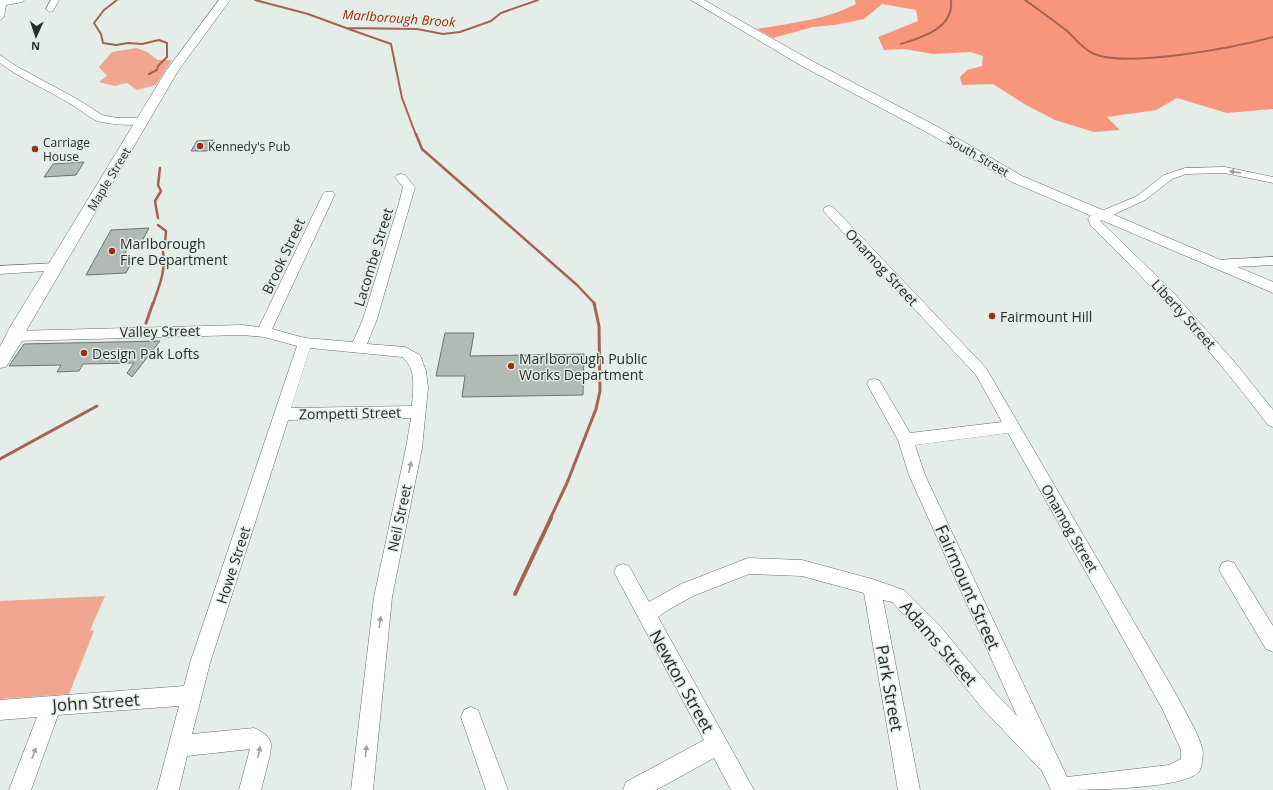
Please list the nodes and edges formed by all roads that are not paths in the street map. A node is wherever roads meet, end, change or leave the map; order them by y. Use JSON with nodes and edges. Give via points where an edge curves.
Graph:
{"nodes":[{"id":1,"x":20,"y":0,"type":"edge"},
{"id":2,"x":55,"y":0,"type":"edge"},
{"id":3,"x":225,"y":0,"type":"edge"},
{"id":4,"x":696,"y":0,"type":"edge"},
{"id":5,"x":2,"y":1,"type":"edge"},
{"id":6,"x":50,"y":9,"type":"dead end"},
{"id":7,"x":0,"y":18,"type":"edge"},
{"id":8,"x":0,"y":58,"type":"edge"},
{"id":9,"x":143,"y":121,"type":"junction"},
{"id":10,"x":401,"y":178,"type":"dead end"},
{"id":11,"x":1273,"y":180,"type":"edge"},
{"id":12,"x":330,"y":194,"type":"dead end"},
{"id":13,"x":829,"y":210,"type":"dead end"},
{"id":14,"x":1103,"y":216,"type":"junction"},
{"id":15,"x":1273,"y":261,"type":"edge"},
{"id":16,"x":1216,"y":264,"type":"junction"},
{"id":17,"x":56,"y":267,"type":"junction"},
{"id":18,"x":0,"y":270,"type":"edge"},
{"id":19,"x":1273,"y":288,"type":"edge"},
{"id":20,"x":264,"y":332,"type":"junction"},
{"id":21,"x":14,"y":336,"type":"junction"},
{"id":22,"x":305,"y":343,"type":"junction"},
{"id":23,"x":358,"y":347,"type":"junction"},
{"id":24,"x":0,"y":362,"type":"edge"},
{"id":25,"x":874,"y":384,"type":"dead end"},
{"id":26,"x":418,"y":412,"type":"junction"},
{"id":27,"x":282,"y":414,"type":"junction"},
{"id":28,"x":1273,"y":421,"type":"edge"},
{"id":29,"x":1012,"y":427,"type":"junction"},
{"id":30,"x":906,"y":440,"type":"junction"},
{"id":31,"x":1228,"y":569,"type":"dead end"},
{"id":32,"x":623,"y":572,"type":"dead end"},
{"id":33,"x":872,"y":587,"type":"junction"},
{"id":34,"x":646,"y":615,"type":"junction"},
{"id":35,"x":1273,"y":644,"type":"edge"},
{"id":36,"x":192,"y":695,"type":"junction"},
{"id":37,"x":51,"y":706,"type":"junction"},
{"id":38,"x":0,"y":710,"type":"edge"},
{"id":39,"x":471,"y":717,"type":"dead end"},
{"id":40,"x":717,"y":745,"type":"junction"},
{"id":41,"x":180,"y":746,"type":"junction"},
{"id":42,"x":1049,"y":763,"type":"junction"},
{"id":43,"x":1062,"y":789,"type":"edge"},
{"id":44,"x":20,"y":790,"type":"edge"},
{"id":45,"x":168,"y":790,"type":"edge"},
{"id":46,"x":250,"y":790,"type":"edge"},
{"id":47,"x":362,"y":790,"type":"edge"},
{"id":48,"x":497,"y":790,"type":"edge"},
{"id":49,"x":634,"y":790,"type":"edge"},
{"id":50,"x":742,"y":790,"type":"edge"},
{"id":51,"x":909,"y":790,"type":"edge"}],
"edges":[{"from":1,"to":5,"type":"street"},
{"from":2,"to":6,"type":"street"},
{"from":3,"to":9,"type":"main road","name":"Maple Street","via":[[185,52]]},
{"from":4,"to":14,"type":"main road","name":"South Street","via":[[998,168]]},
{"from":5,"to":7,"type":"street"},
{"from":8,"to":9,"type":"street","via":[[99,118]]},
{"from":9,"to":17,"type":"main road","name":"Maple Street"},
{"from":10,"to":23,"type":"street","name":"Lacombe Street","via":[[409,188],[370,319]]},
{"from":11,"to":14,"type":"street","one_way":true,"via":[[1225,170],[1185,171],[1171,175],[1141,198]]},
{"from":12,"to":20,"type":"street","name":"Brook Street"},
{"from":13,"to":29,"type":"street","name":"Onamog Street","via":[[981,372]]},
{"from":14,"to":16,"type":"main road","name":"South Street"},
{"from":14,"to":28,"type":"street","name":"Liberty Street","via":[[1094,219],[1095,223],[1169,295]]},
{"from":15,"to":16,"type":"street"},
{"from":16,"to":19,"type":"main road","name":"South Street"},
{"from":17,"to":18,"type":"street"},
{"from":17,"to":21,"type":"main road","name":"Maple Street"},
{"from":20,"to":21,"type":"street","name":"Valley Street","via":[[170,331]]},
{"from":20,"to":22,"type":"street","name":"Valley Street"},
{"from":21,"to":24,"type":"main road","name":"Maple Street"},
{"from":22,"to":23,"type":"street","name":"Neil Street"},
{"from":22,"to":27,"type":"street","name":"Howe Street"},
{"from":23,"to":26,"type":"street","name":"Neil Street","via":[[405,352],[415,359],[421,388]]},
{"from":25,"to":30,"type":"street","name":"Fairmount Street"},
{"from":26,"to":27,"type":"street","name":"Zompetti Street"},
{"from":47,"to":26,"type":"street","name":"Neil Street","one_way":true,"via":[[383,597],[414,448]]},
{"from":27,"to":36,"type":"street","name":"Howe Street","via":[[200,663]]},
{"from":29,"to":30,"type":"street"},
{"from":29,"to":43,"type":"street","name":"Onamog Street","via":[[1170,703],[1192,749],[1191,765],[1169,776]]},
{"from":30,"to":42,"type":"street","name":"Fairmount Street","via":[[917,475]]},
{"from":31,"to":35,"type":"street"},
{"from":32,"to":34,"type":"street","name":"Newton Street"},
{"from":33,"to":34,"type":"street","name":"Adams Street","via":[[802,568],[748,566],[687,590]]},
{"from":33,"to":42,"type":"street","name":"Adams Street","via":[[898,596],[932,631],[989,701]]},
{"from":33,"to":51,"type":"street","name":"Park Street"},
{"from":34,"to":40,"type":"street","name":"Newton Street"},
{"from":36,"to":37,"type":"street","name":"John Street"},
{"from":36,"to":41,"type":"street","name":"Howe Street"},
{"from":37,"to":38,"type":"street","name":"John Street"},
{"from":44,"to":37,"type":"street","one_way":true},
{"from":39,"to":48,"type":"street"},
{"from":40,"to":49,"type":"street"},
{"from":40,"to":50,"type":"street","name":"Newton Street"},
{"from":41,"to":45,"type":"street","name":"Howe Street"},
{"from":46,"to":41,"type":"street","one_way":true,"via":[[260,745],[254,738]]},
{"from":42,"to":43,"type":"street","name":"Fairmount Street"}]}
